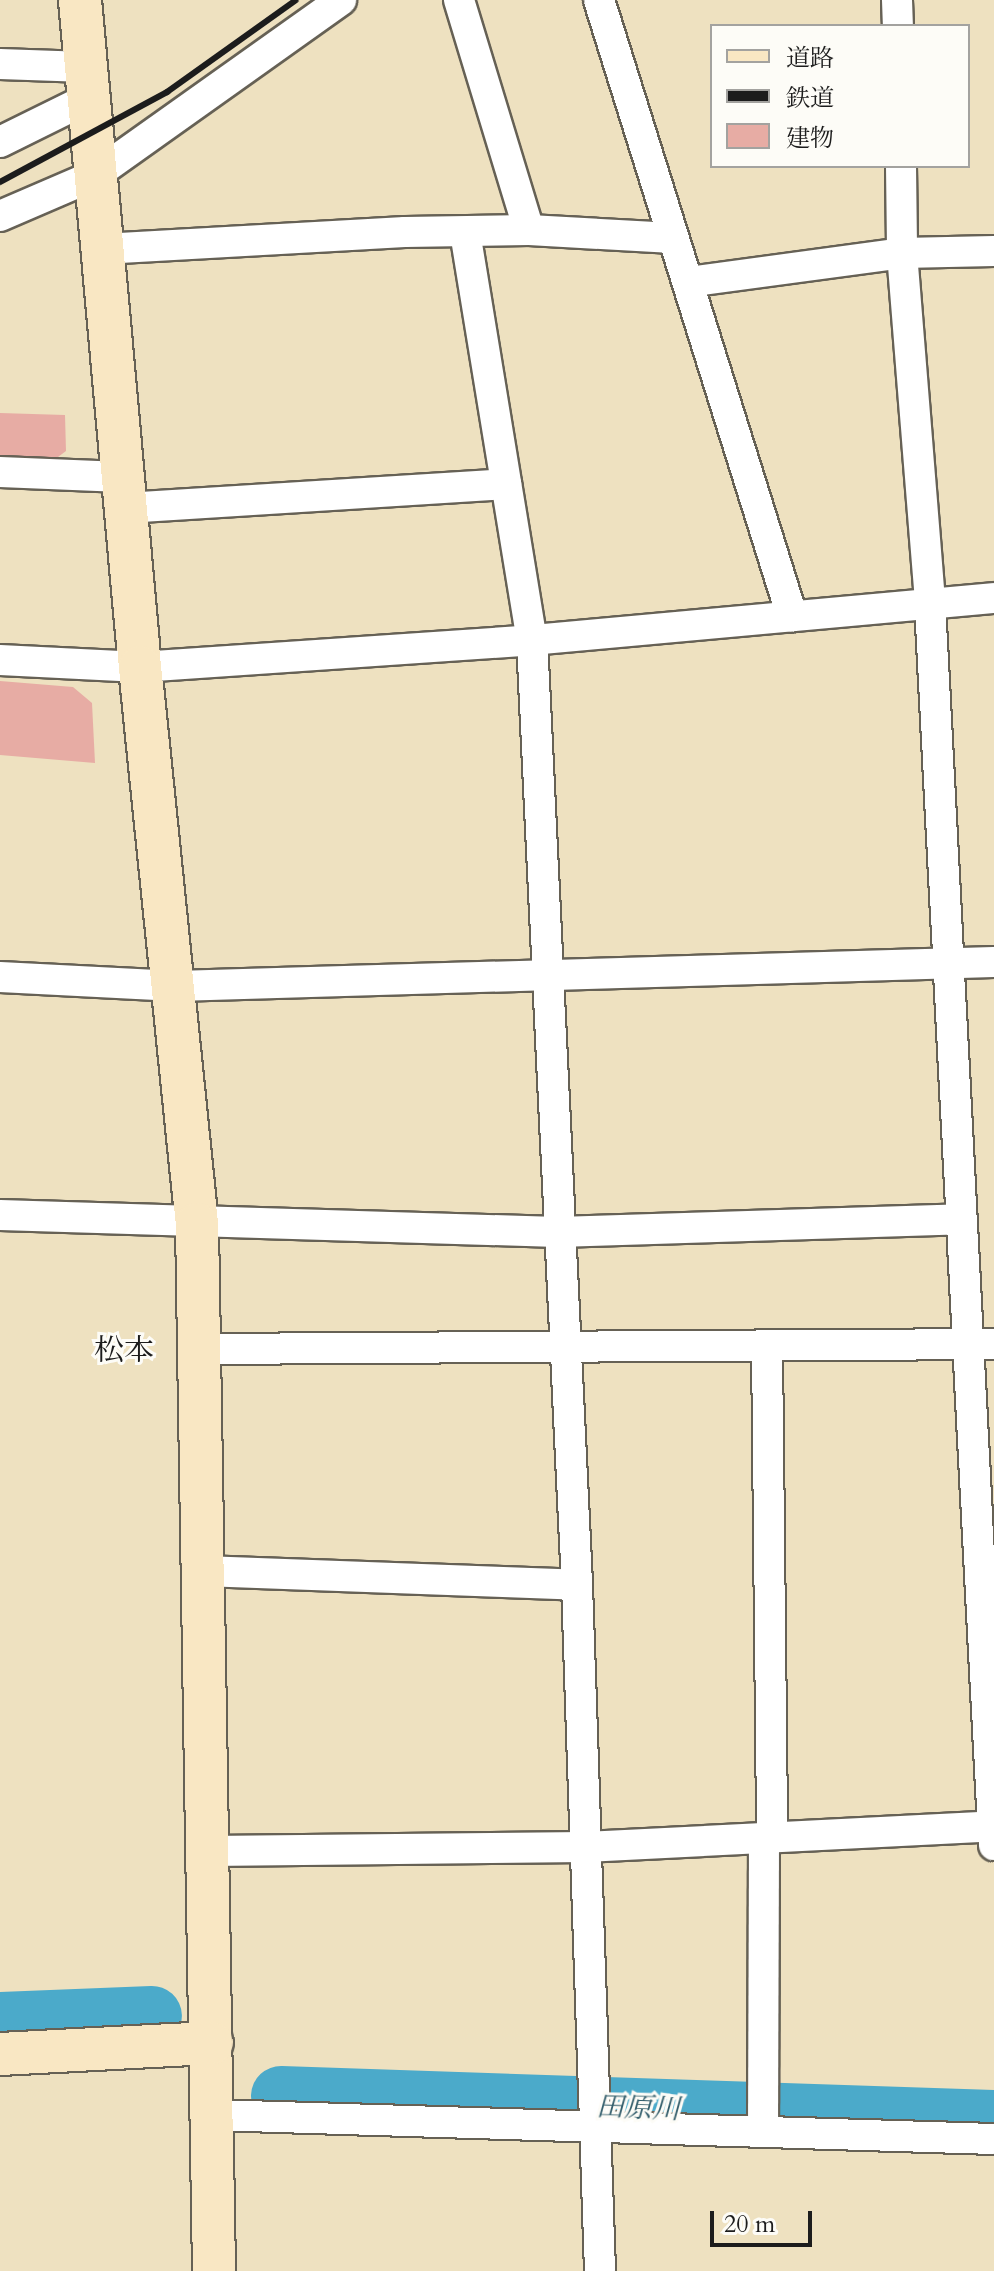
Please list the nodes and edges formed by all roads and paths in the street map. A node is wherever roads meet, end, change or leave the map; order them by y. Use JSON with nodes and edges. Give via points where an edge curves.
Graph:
{"nodes":[{"id":1,"x":80,"y":0,"type":"edge"},
{"id":2,"x":341,"y":0,"type":"edge"},
{"id":3,"x":459,"y":0,"type":"edge"},
{"id":4,"x":599,"y":0,"type":"edge"},
{"id":5,"x":897,"y":0,"type":"edge"},
{"id":6,"x":898,"y":24,"type":"edge"},
{"id":7,"x":0,"y":64,"type":"edge"},
{"id":8,"x":88,"y":83,"type":"junction"},
{"id":9,"x":0,"y":142,"type":"edge"},
{"id":10,"x":901,"y":168,"type":"edge"},
{"id":11,"x":95,"y":175,"type":"junction"},
{"id":12,"x":0,"y":216,"type":"edge"},
{"id":13,"x":529,"y":230,"type":"junction"},
{"id":14,"x":465,"y":232,"type":"junction"},
{"id":15,"x":673,"y":238,"type":"junction"},
{"id":16,"x":102,"y":249,"type":"junction"},
{"id":17,"x":994,"y":251,"type":"edge"},
{"id":18,"x":902,"y":253,"type":"junction"},
{"id":19,"x":688,"y":282,"type":"junction"},
{"id":20,"x":0,"y":472,"type":"edge"},
{"id":21,"x":506,"y":484,"type":"junction"},
{"id":22,"x":124,"y":493,"type":"junction"},
{"id":23,"x":994,"y":598,"type":"edge"},
{"id":24,"x":930,"y":604,"type":"junction"},
{"id":25,"x":792,"y":616,"type":"junction"},
{"id":26,"x":532,"y":640,"type":"junction"},
{"id":27,"x":0,"y":660,"type":"edge"},
{"id":28,"x":140,"y":667,"type":"junction"},
{"id":29,"x":994,"y":962,"type":"edge"},
{"id":30,"x":949,"y":963,"type":"junction"},
{"id":31,"x":0,"y":977,"type":"edge"},
{"id":32,"x":545,"y":977,"type":"junction"},
{"id":33,"x":176,"y":986,"type":"junction"},
{"id":34,"x":0,"y":1215,"type":"edge"},
{"id":35,"x":962,"y":1219,"type":"junction"},
{"id":36,"x":197,"y":1224,"type":"junction"},
{"id":37,"x":558,"y":1232,"type":"junction"},
{"id":38,"x":981,"y":1343,"type":"edge"},
{"id":39,"x":767,"y":1345,"type":"junction"},
{"id":40,"x":564,"y":1346,"type":"junction"},
{"id":41,"x":201,"y":1349,"type":"junction"},
{"id":42,"x":204,"y":1571,"type":"junction"},
{"id":43,"x":577,"y":1585,"type":"junction"},
{"id":44,"x":994,"y":1826,"type":"edge"},
{"id":45,"x":768,"y":1838,"type":"junction"},
{"id":46,"x":994,"y":1845,"type":"edge"},
{"id":47,"x":585,"y":1847,"type":"junction"},
{"id":48,"x":209,"y":1851,"type":"junction"},
{"id":49,"x":212,"y":2043,"type":"junction"},
{"id":50,"x":0,"y":2054,"type":"edge"},
{"id":51,"x":213,"y":2115,"type":"junction"},
{"id":52,"x":593,"y":2124,"type":"junction"},
{"id":53,"x":763,"y":2130,"type":"junction"},
{"id":54,"x":994,"y":2139,"type":"edge"},
{"id":55,"x":214,"y":2271,"type":"edge"},
{"id":56,"x":600,"y":2271,"type":"edge"}],
"edges":[{"from":1,"to":8,"type":"street"},
{"from":2,"to":11,"type":"street"},
{"from":3,"to":13,"type":"street"},
{"from":4,"to":15,"type":"street"},
{"from":5,"to":6,"type":"street"},
{"from":7,"to":8,"type":"street"},
{"from":8,"to":9,"type":"street"},
{"from":8,"to":11,"type":"street"},
{"from":10,"to":18,"type":"street"},
{"from":11,"to":12,"type":"street"},
{"from":11,"to":16,"type":"street"},
{"from":13,"to":14,"type":"street"},
{"from":13,"to":15,"type":"street"},
{"from":14,"to":16,"type":"street"},
{"from":14,"to":21,"type":"street"},
{"from":15,"to":19,"type":"street"},
{"from":16,"to":22,"type":"street"},
{"from":17,"to":18,"type":"street"},
{"from":18,"to":19,"type":"street"},
{"from":18,"to":24,"type":"street"},
{"from":19,"to":25,"type":"street"},
{"from":20,"to":22,"type":"street"},
{"from":21,"to":22,"type":"street"},
{"from":21,"to":26,"type":"street"},
{"from":22,"to":28,"type":"street"},
{"from":23,"to":24,"type":"street"},
{"from":24,"to":25,"type":"street"},
{"from":24,"to":30,"type":"street"},
{"from":25,"to":26,"type":"street"},
{"from":26,"to":28,"type":"street"},
{"from":26,"to":32,"type":"street"},
{"from":27,"to":28,"type":"street"},
{"from":28,"to":33,"type":"street"},
{"from":29,"to":30,"type":"street"},
{"from":30,"to":32,"type":"street"},
{"from":30,"to":35,"type":"street"},
{"from":31,"to":33,"type":"street"},
{"from":32,"to":33,"type":"street"},
{"from":32,"to":37,"type":"street"},
{"from":33,"to":36,"type":"street"},
{"from":34,"to":36,"type":"street"},
{"from":35,"to":37,"type":"street"},
{"from":35,"to":38,"type":"street"},
{"from":36,"to":37,"type":"street"},
{"from":36,"to":41,"type":"street"},
{"from":37,"to":40,"type":"street"},
{"from":38,"to":39,"type":"street"},
{"from":38,"to":44,"type":"street"},
{"from":39,"to":40,"type":"street"},
{"from":39,"to":45,"type":"street"},
{"from":40,"to":41,"type":"street"},
{"from":40,"to":43,"type":"street"},
{"from":41,"to":42,"type":"street"},
{"from":42,"to":43,"type":"street"},
{"from":42,"to":48,"type":"street"},
{"from":43,"to":47,"type":"street"},
{"from":44,"to":45,"type":"street"},
{"from":44,"to":46,"type":"street"},
{"from":45,"to":47,"type":"street"},
{"from":45,"to":53,"type":"street"},
{"from":47,"to":48,"type":"street"},
{"from":47,"to":52,"type":"street"},
{"from":48,"to":49,"type":"street"},
{"from":49,"to":50,"type":"street"},
{"from":49,"to":51,"type":"street"},
{"from":51,"to":52,"type":"street"},
{"from":51,"to":55,"type":"street"},
{"from":52,"to":53,"type":"street"},
{"from":52,"to":56,"type":"street"},
{"from":53,"to":54,"type":"street"}]}
